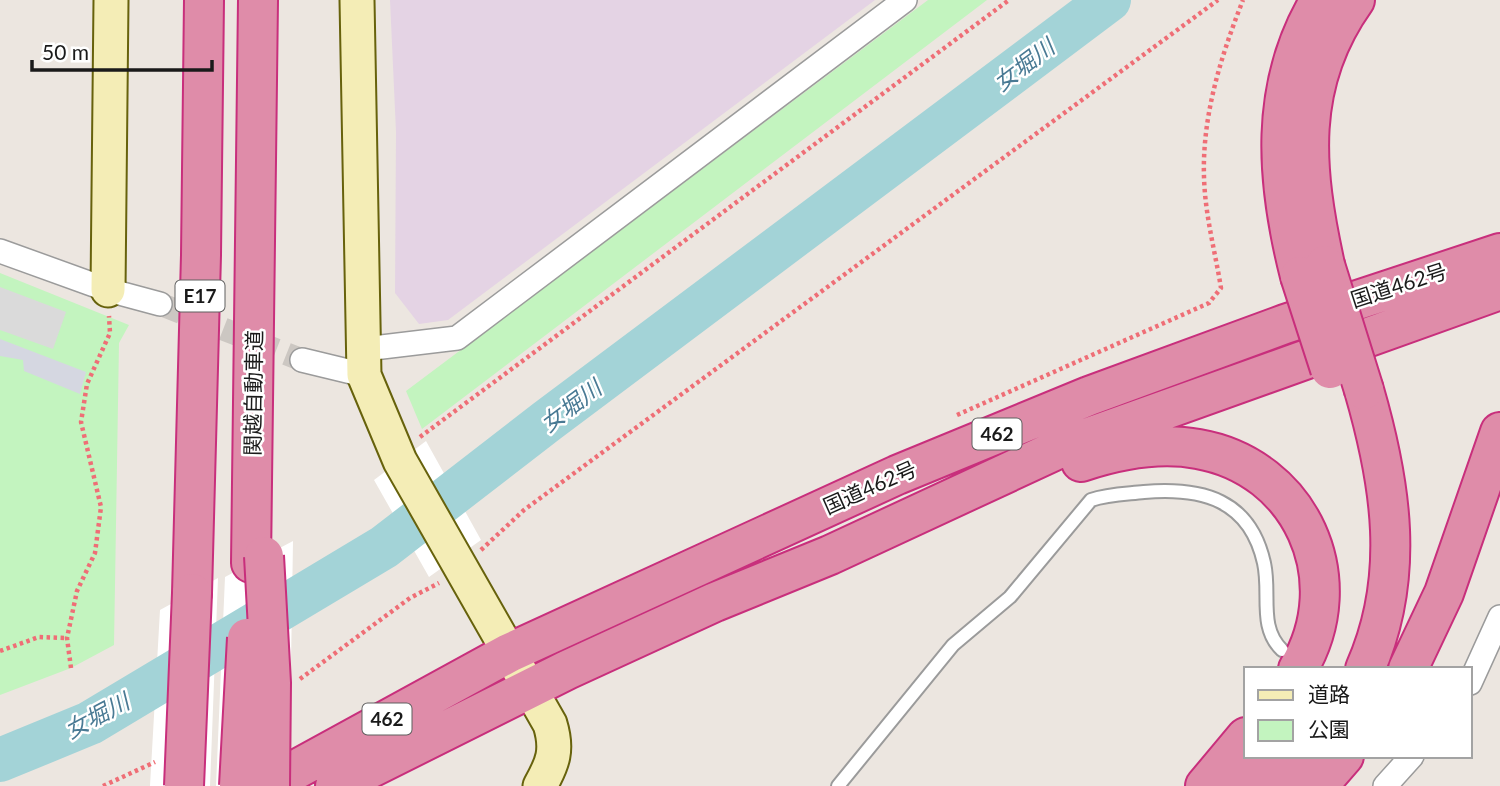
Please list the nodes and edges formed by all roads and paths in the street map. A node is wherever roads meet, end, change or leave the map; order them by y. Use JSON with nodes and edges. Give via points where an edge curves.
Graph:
{"nodes":[{"id":1,"x":111,"y":0,"type":"edge"},
{"id":2,"x":204,"y":0,"type":"edge"},
{"id":3,"x":258,"y":0,"type":"edge"},
{"id":4,"x":357,"y":0,"type":"edge"},
{"id":5,"x":905,"y":0,"type":"edge"},
{"id":6,"x":1009,"y":0,"type":"edge"},
{"id":7,"x":1218,"y":0,"type":"edge"},
{"id":8,"x":1243,"y":0,"type":"edge"},
{"id":9,"x":1320,"y":0,"type":"edge"},
{"id":10,"x":1356,"y":0,"type":"edge"},
{"id":11,"x":1500,"y":235,"type":"edge"},
{"id":12,"x":0,"y":251,"type":"edge"},
{"id":13,"x":1500,"y":253,"type":"edge"},
{"id":14,"x":1312,"y":270,"type":"junction"},
{"id":15,"x":108,"y":290,"type":"junction"},
{"id":16,"x":1500,"y":290,"type":"edge"},
{"id":17,"x":1209,"y":303,"type":"junction"},
{"id":18,"x":160,"y":304,"type":"tunnel mouth"},
{"id":19,"x":1209,"y":312,"type":"dead end"},
{"id":20,"x":302,"y":360,"type":"tunnel mouth"},
{"id":21,"x":364,"y":362,"type":"junction"},
{"id":22,"x":1351,"y":394,"type":"junction"},
{"id":23,"x":1089,"y":396,"type":"junction"},
{"id":24,"x":954,"y":416,"type":"dead end"},
{"id":25,"x":1500,"y":432,"type":"edge"},
{"id":26,"x":399,"y":457,"type":"junction"},
{"id":27,"x":830,"y":555,"type":"junction"},
{"id":28,"x":258,"y":559,"type":"junction"},
{"id":29,"x":458,"y":565,"type":"junction"},
{"id":30,"x":1500,"y":617,"type":"edge"},
{"id":31,"x":66,"y":638,"type":"junction"},
{"id":32,"x":0,"y":651,"type":"edge"},
{"id":33,"x":509,"y":653,"type":"junction"},
{"id":34,"x":1290,"y":659,"type":"edge"},
{"id":35,"x":1337,"y":667,"type":"edge"},
{"id":36,"x":1367,"y":667,"type":"edge"},
{"id":37,"x":1409,"y":667,"type":"edge"},
{"id":38,"x":71,"y":668,"type":"dead end"},
{"id":39,"x":1472,"y":679,"type":"edge"},
{"id":40,"x":529,"y":688,"type":"junction"},
{"id":41,"x":1244,"y":739,"type":"edge"},
{"id":42,"x":1269,"y":758,"type":"edge"},
{"id":43,"x":1304,"y":758,"type":"edge"},
{"id":44,"x":1342,"y":758,"type":"edge"},
{"id":45,"x":1410,"y":758,"type":"edge"},
{"id":46,"x":184,"y":786,"type":"edge"},
{"id":47,"x":239,"y":786,"type":"edge"},
{"id":48,"x":268,"y":786,"type":"edge"},
{"id":49,"x":335,"y":786,"type":"edge"},
{"id":50,"x":540,"y":786,"type":"edge"},
{"id":51,"x":838,"y":786,"type":"edge"},
{"id":52,"x":1205,"y":786,"type":"edge"},
{"id":53,"x":1242,"y":786,"type":"edge"},
{"id":54,"x":1282,"y":786,"type":"edge"},
{"id":55,"x":1318,"y":786,"type":"edge"},
{"id":56,"x":1385,"y":786,"type":"edge"}],
"edges":[{"from":1,"to":15,"type":"street"},
{"from":2,"to":46,"type":"highway","number":"E17","bridge":true},
{"from":3,"to":28,"type":"highway","name":"関越自動車道","number":"E17","via":[[253,453]]},
{"from":4,"to":21,"type":"street"},
{"from":5,"to":21,"type":"street","via":[[457,338]]},
{"from":6,"to":26,"type":"path"},
{"from":7,"to":29,"type":"path","via":[[524,510]]},
{"from":8,"to":17,"type":"path","via":[[1219,67],[1208,121],[1204,175],[1221,288]]},
{"from":9,"to":14,"type":"highway","via":[[1302,32],[1291,66],[1280,136],[1285,207]]},
{"from":10,"to":14,"type":"highway","via":[[1325,52],[1310,113]]},
{"from":11,"to":23,"type":"highway","via":[[1244,326]]},
{"from":12,"to":15,"type":"street"},
{"from":13,"to":23,"type":"highway","name":"国道462号","number":"462","via":[[1285,324]]},
{"from":14,"to":22,"type":"highway","bridge":true},
{"from":15,"to":18,"type":"street"},
{"from":15,"to":31,"type":"path","via":[[110,333],[85,383],[81,422],[101,507],[96,552],[77,591]]},
{"from":16,"to":27,"type":"highway","name":"国道462号","number":"462","via":[[1067,444]]},
{"from":17,"to":19,"type":"path"},
{"from":17,"to":24,"type":"path"},
{"from":20,"to":21,"type":"street"},
{"from":21,"to":26,"type":"street"},
{"from":22,"to":35,"type":"highway","via":[[1367,559],[1356,626]]},
{"from":22,"to":36,"type":"highway","via":[[1383,464],[1391,536],[1387,608]]},
{"from":23,"to":33,"type":"highway","name":"国道462号","number":"462","via":[[892,464]]},
{"from":25,"to":37,"type":"highway","via":[[1444,593]]},
{"from":26,"to":29,"type":"street"},
{"from":27,"to":34,"type":"highway","via":[[1088,459],[1129,450],[1198,449],[1230,459],[1257,475],[1297,513],[1310,536],[1321,589],[1313,637]]},
{"from":27,"to":40,"type":"highway","name":"国道462号","number":"462"},
{"from":28,"to":47,"type":"highway","name":"関越自動車道","number":"E17","bridge":true},
{"from":28,"to":48,"type":"highway","bridge":true,"via":[[271,683]]},
{"from":29,"to":33,"type":"street"},
{"from":30,"to":39,"type":"street"},
{"from":31,"to":32,"type":"path","via":[[39,638]]},
{"from":31,"to":38,"type":"path"},
{"from":33,"to":40,"type":"street"},
{"from":33,"to":48,"type":"highway","name":"国道462号","number":"462"},
{"from":34,"to":51,"type":"lane","via":[[1271,640],[1265,565],[1256,533],[1242,516],[1204,494],[1170,490],[1104,496],[1091,500],[1010,597],[953,645]]},
{"from":40,"to":49,"type":"highway","name":"国道462号","number":"462"},
{"from":40,"to":50,"type":"street","via":[[556,743],[554,761]]},
{"from":41,"to":52,"type":"highway"},
{"from":42,"to":53,"type":"highway"},
{"from":43,"to":54,"type":"highway"},
{"from":44,"to":55,"type":"highway"},
{"from":45,"to":56,"type":"street"}]}
